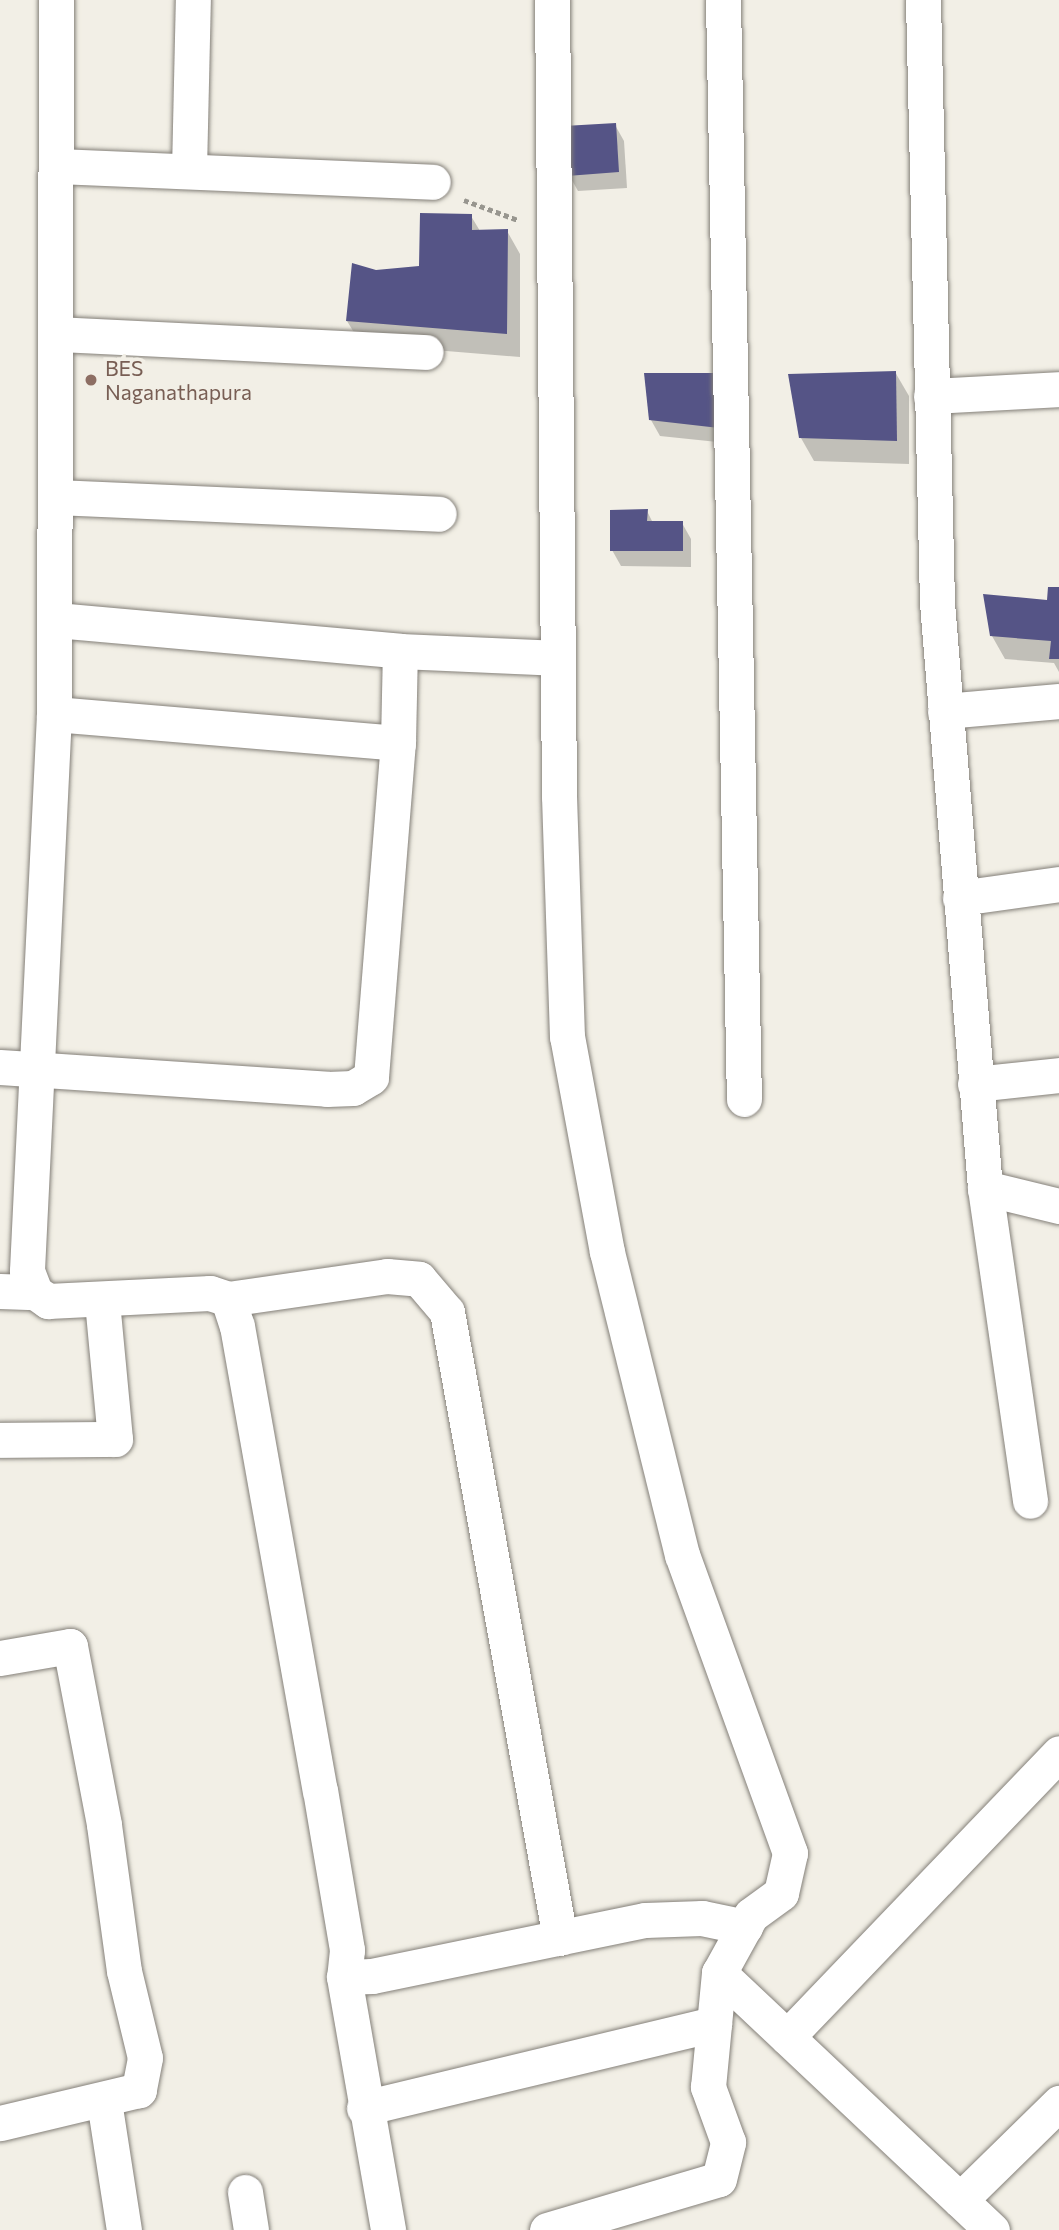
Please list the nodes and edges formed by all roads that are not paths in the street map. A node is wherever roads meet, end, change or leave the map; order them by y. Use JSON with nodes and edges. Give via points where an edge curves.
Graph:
{"nodes":[{"id":1,"x":57,"y":0,"type":"edge"},
{"id":2,"x":193,"y":0,"type":"edge"},
{"id":3,"x":552,"y":0,"type":"edge"},
{"id":4,"x":723,"y":0,"type":"edge"},
{"id":5,"x":923,"y":0,"type":"edge"},
{"id":6,"x":57,"y":166,"type":"junction"},
{"id":7,"x":189,"y":170,"type":"junction"},
{"id":8,"x":432,"y":182,"type":"road end"},
{"id":9,"x":57,"y":334,"type":"junction"},
{"id":10,"x":426,"y":352,"type":"dead end"},
{"id":11,"x":1059,"y":389,"type":"edge"},
{"id":12,"x":931,"y":396,"type":"junction"},
{"id":13,"x":57,"y":497,"type":"junction"},
{"id":14,"x":439,"y":514,"type":"dead end"},
{"id":15,"x":55,"y":620,"type":"junction"},
{"id":16,"x":400,"y":651,"type":"junction"},
{"id":17,"x":558,"y":659,"type":"junction"},
{"id":18,"x":1059,"y":701,"type":"edge"},
{"id":19,"x":945,"y":711,"type":"junction"},
{"id":20,"x":54,"y":713,"type":"junction"},
{"id":21,"x":398,"y":743,"type":"junction"},
{"id":22,"x":1059,"y":884,"type":"edge"},
{"id":23,"x":960,"y":898,"type":"junction"},
{"id":24,"x":17,"y":1068,"type":"edge"},
{"id":25,"x":1059,"y":1075,"type":"edge"},
{"id":26,"x":975,"y":1084,"type":"junction"},
{"id":27,"x":744,"y":1099,"type":"dead end"},
{"id":28,"x":985,"y":1188,"type":"junction"},
{"id":29,"x":1059,"y":1206,"type":"edge"},
{"id":30,"x":0,"y":1291,"type":"edge"},
{"id":31,"x":35,"y":1292,"type":"junction"},
{"id":32,"x":228,"y":1299,"type":"junction"},
{"id":33,"x":102,"y":1302,"type":"junction"},
{"id":34,"x":0,"y":1440,"type":"edge"},
{"id":35,"x":1030,"y":1501,"type":"dead end"},
{"id":36,"x":0,"y":1658,"type":"edge"},
{"id":37,"x":1059,"y":1753,"type":"edge"},
{"id":38,"x":745,"y":1927,"type":"junction"},
{"id":39,"x":560,"y":1938,"type":"junction"},
{"id":40,"x":719,"y":1973,"type":"junction"},
{"id":41,"x":344,"y":1977,"type":"junction"},
{"id":42,"x":713,"y":2024,"type":"junction"},
{"id":43,"x":787,"y":2037,"type":"junction"},
{"id":44,"x":104,"y":2101,"type":"junction"},
{"id":45,"x":1059,"y":2103,"type":"edge"},
{"id":46,"x":364,"y":2108,"type":"junction"},
{"id":47,"x":0,"y":2123,"type":"edge"},
{"id":48,"x":245,"y":2192,"type":"dead end"},
{"id":49,"x":960,"y":2200,"type":"junction"},
{"id":50,"x":124,"y":2230,"type":"edge"},
{"id":51,"x":251,"y":2230,"type":"edge"},
{"id":52,"x":388,"y":2230,"type":"edge"},
{"id":53,"x":547,"y":2230,"type":"edge"},
{"id":54,"x":992,"y":2230,"type":"edge"}],
"edges":[{"from":1,"to":6,"type":"street"},
{"from":2,"to":7,"type":"street"},
{"from":3,"to":17,"type":"street"},
{"from":4,"to":27,"type":"street"},
{"from":5,"to":12,"type":"street"},
{"from":6,"to":7,"type":"street"},
{"from":6,"to":9,"type":"street"},
{"from":7,"to":8,"type":"street"},
{"from":9,"to":10,"type":"street"},
{"from":9,"to":13,"type":"street"},
{"from":11,"to":12,"type":"street"},
{"from":12,"to":19,"type":"street"},
{"from":13,"to":14,"type":"street"},
{"from":13,"to":15,"type":"street"},
{"from":15,"to":16,"type":"street"},
{"from":15,"to":20,"type":"street"},
{"from":16,"to":17,"type":"street"},
{"from":16,"to":21,"type":"street"},
{"from":17,"to":38,"type":"street","via":[[567,1037],[607,1252],[682,1555],[790,1853],[781,1893],[751,1916]]},
{"from":18,"to":19,"type":"street"},
{"from":19,"to":23,"type":"street"},
{"from":20,"to":21,"type":"street"},
{"from":20,"to":24,"type":"street"},
{"from":21,"to":24,"type":"street","via":[[371,1077],[353,1088],[327,1089]]},
{"from":22,"to":23,"type":"street"},
{"from":23,"to":26,"type":"street"},
{"from":24,"to":31,"type":"street","via":[[27,1271]]},
{"from":25,"to":26,"type":"street"},
{"from":26,"to":28,"type":"street"},
{"from":28,"to":29,"type":"street"},
{"from":28,"to":35,"type":"street"},
{"from":30,"to":31,"type":"street"},
{"from":31,"to":33,"type":"street","via":[[47,1301]]},
{"from":32,"to":33,"type":"street","via":[[210,1293]]},
{"from":32,"to":39,"type":"street","via":[[387,1276],[419,1279],[447,1312]]},
{"from":32,"to":41,"type":"street","via":[[237,1326],[320,1790],[347,1950]]},
{"from":33,"to":34,"type":"street","via":[[115,1439]]},
{"from":36,"to":44,"type":"street","via":[[70,1646],[104,1825],[124,1971],[145,2058],[139,2090]]},
{"from":37,"to":43,"type":"street"},
{"from":38,"to":39,"type":"street","via":[[702,1918],[645,1920]]},
{"from":38,"to":40,"type":"street"},
{"from":39,"to":41,"type":"street","via":[[372,1976]]},
{"from":40,"to":42,"type":"street"},
{"from":40,"to":43,"type":"street"},
{"from":41,"to":46,"type":"street"},
{"from":42,"to":46,"type":"street"},
{"from":42,"to":53,"type":"street","via":[[708,2087],[728,2142],[719,2179]]},
{"from":43,"to":49,"type":"street"},
{"from":44,"to":47,"type":"street"},
{"from":44,"to":50,"type":"street"},
{"from":45,"to":49,"type":"street"},
{"from":46,"to":52,"type":"street"},
{"from":48,"to":51,"type":"street"},
{"from":49,"to":54,"type":"street"}]}
